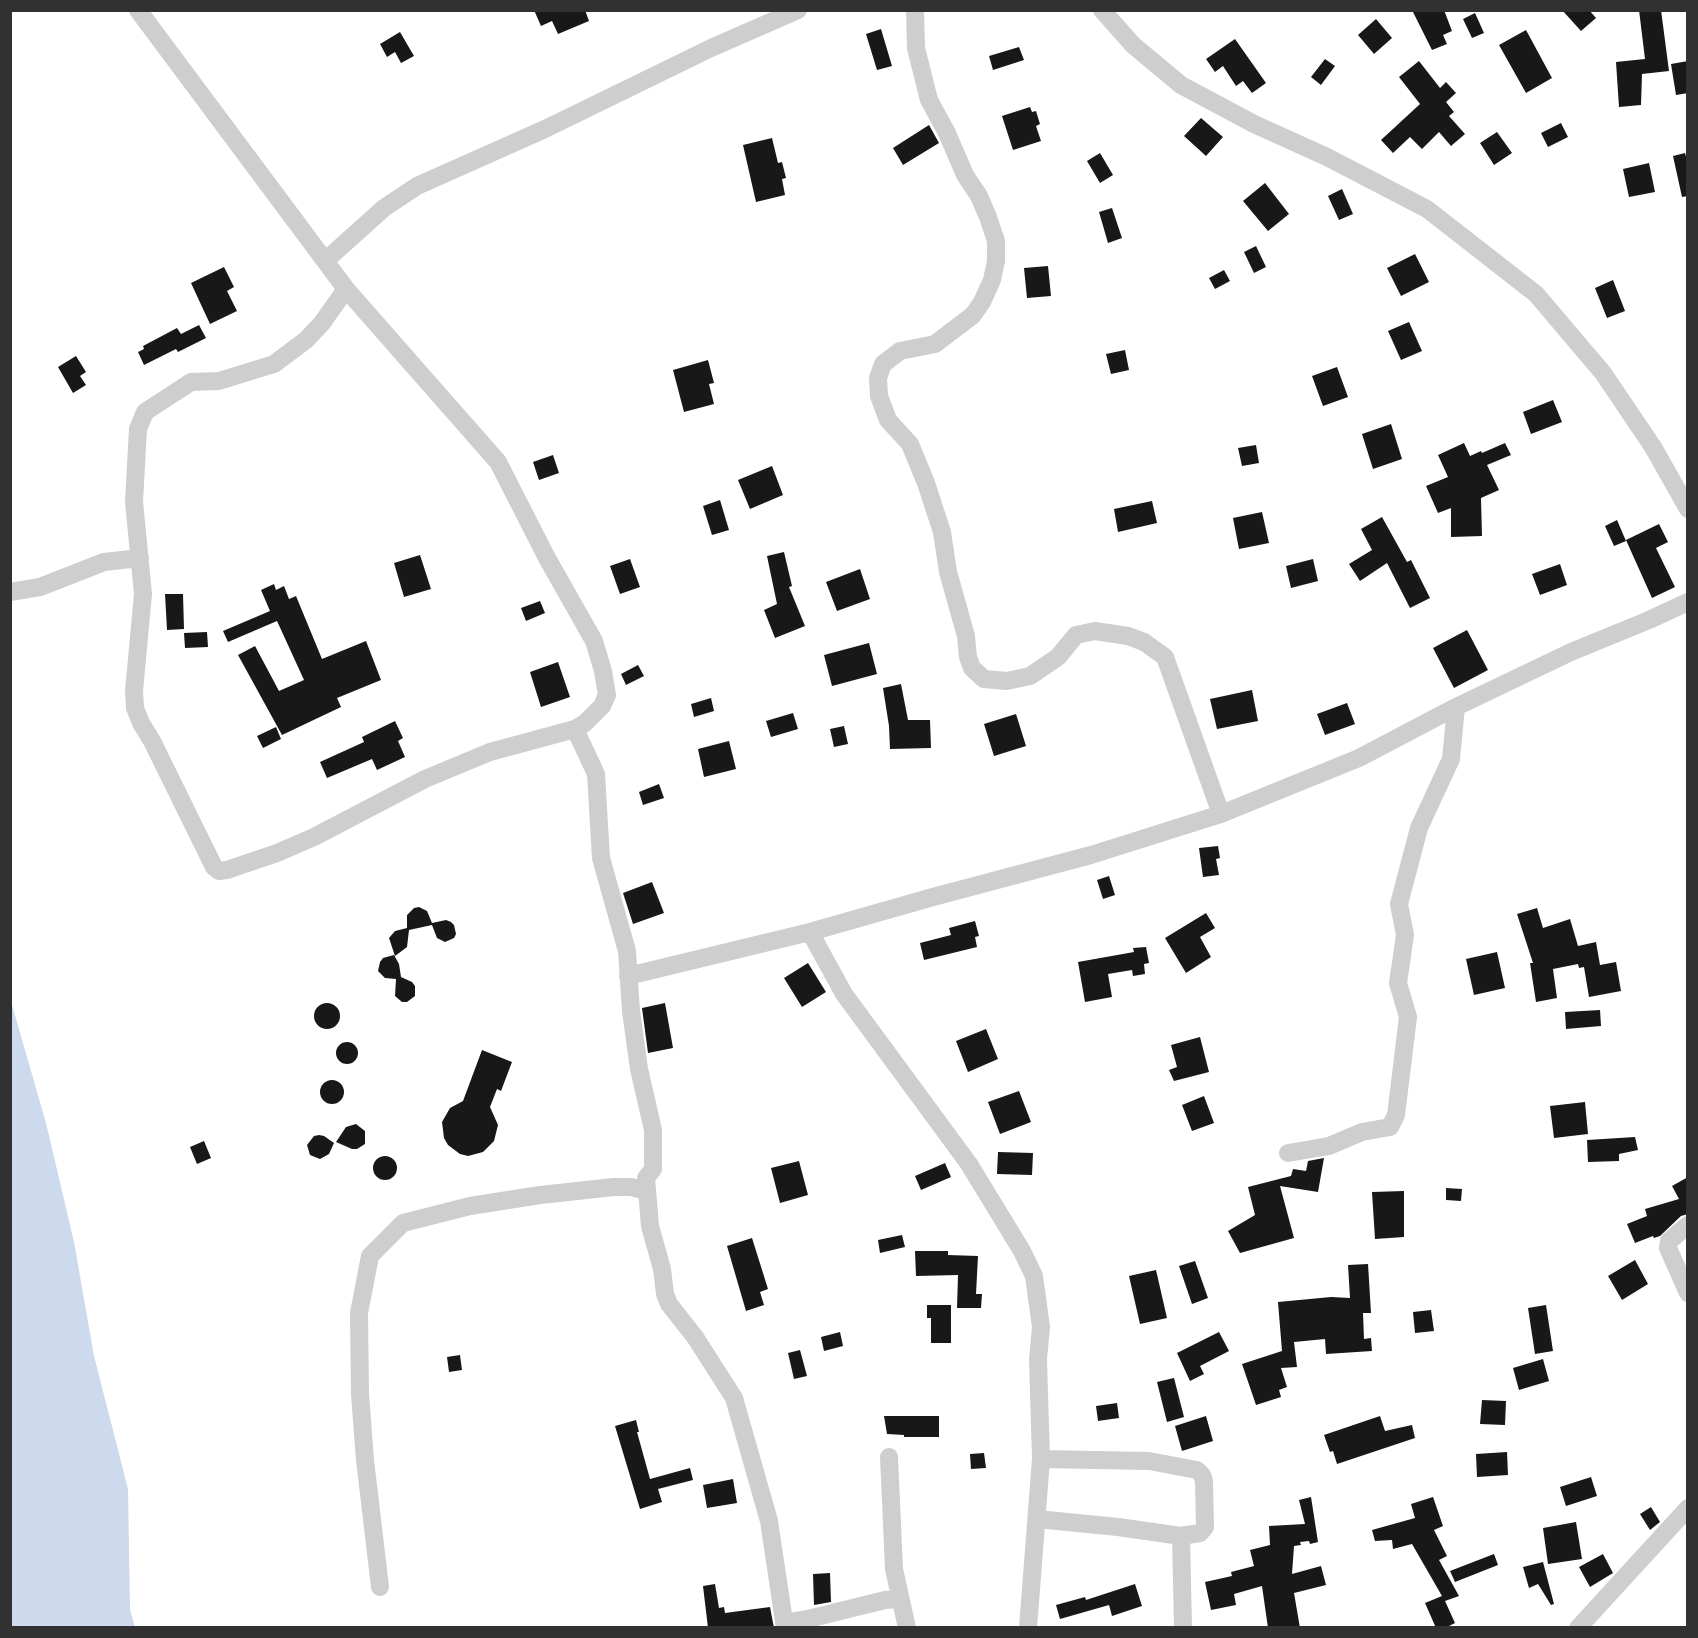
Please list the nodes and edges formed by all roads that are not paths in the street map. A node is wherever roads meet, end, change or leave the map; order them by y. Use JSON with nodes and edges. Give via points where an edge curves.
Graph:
{"nodes":[{"id":1,"x":138,"y":10,"type":"edge"},
{"id":2,"x":798,"y":10,"type":"edge"},
{"id":3,"x":915,"y":10,"type":"edge"},
{"id":4,"x":1102,"y":10,"type":"edge"},
{"id":5,"x":325,"y":261,"type":"junction"},
{"id":6,"x":346,"y":289,"type":"junction"},
{"id":7,"x":1688,"y":509,"type":"edge"},
{"id":8,"x":140,"y":558,"type":"junction"},
{"id":9,"x":10,"y":592,"type":"edge"},
{"id":10,"x":1688,"y":602,"type":"edge"},
{"id":11,"x":1456,"y":707,"type":"junction"},
{"id":12,"x":575,"y":729,"type":"junction"},
{"id":13,"x":1221,"y":814,"type":"junction"},
{"id":14,"x":810,"y":932,"type":"junction"},
{"id":15,"x":628,"y":976,"type":"junction"},
{"id":16,"x":1288,"y":1153,"type":"dead end"},
{"id":17,"x":647,"y":1191,"type":"junction"},
{"id":18,"x":1688,"y":1225,"type":"edge"},
{"id":19,"x":1688,"y":1293,"type":"edge"},
{"id":20,"x":890,"y":1457,"type":"dead end"},
{"id":21,"x":1041,"y":1459,"type":"junction"},
{"id":22,"x":1688,"y":1508,"type":"edge"},
{"id":23,"x":1036,"y":1519,"type":"junction"},
{"id":24,"x":1181,"y":1536,"type":"junction"},
{"id":25,"x":380,"y":1587,"type":"dead end"},
{"id":26,"x":899,"y":1599,"type":"junction"},
{"id":27,"x":785,"y":1625,"type":"edge"},
{"id":28,"x":907,"y":1628,"type":"edge"},
{"id":29,"x":1028,"y":1628,"type":"edge"},
{"id":30,"x":1183,"y":1628,"type":"edge"},
{"id":31,"x":1578,"y":1628,"type":"edge"}],
"edges":[{"from":1,"to":5,"type":"street"},
{"from":2,"to":5,"type":"street","via":[[417,186],[384,208]]},
{"from":3,"to":13,"type":"street","via":[[916,48],[929,100],[988,217],[996,241],[996,261],[992,280],[973,315],[935,344],[900,351],[884,363],[878,378],[879,396],[888,420],[910,444],[926,483],[942,532],[972,668],[984,679],[1007,681],[1030,676],[1058,657],[1076,635],[1095,632],[1144,642],[1165,657]]},
{"from":4,"to":7,"type":"street","via":[[1133,45],[1182,85],[1427,209],[1536,294],[1603,373],[1653,447]]},
{"from":5,"to":6,"type":"street"},
{"from":6,"to":8,"type":"street","via":[[306,340],[274,364],[219,381],[191,381],[145,412],[138,429],[134,502]]},
{"from":6,"to":12,"type":"street","via":[[498,462],[594,641],[607,695],[602,706]]},
{"from":8,"to":9,"type":"street","via":[[104,562],[40,587]]},
{"from":8,"to":12,"type":"street","via":[[143,594],[135,708],[219,871],[314,837],[425,779],[489,752]]},
{"from":10,"to":11,"type":"street"},
{"from":11,"to":13,"type":"street","via":[[1359,758]]},
{"from":11,"to":16,"type":"street","via":[[1451,759],[1419,828],[1398,904],[1405,935],[1398,982],[1408,1017],[1396,1115],[1390,1127],[1362,1132],[1329,1146]]},
{"from":12,"to":15,"type":"street","via":[[596,774],[601,858],[627,951]]},
{"from":13,"to":14,"type":"street","via":[[1091,855]]},
{"from":14,"to":15,"type":"street"},
{"from":14,"to":21,"type":"street","via":[[844,994],[969,1164],[1034,1276],[1041,1327]]},
{"from":15,"to":17,"type":"street","via":[[639,1069],[654,1130],[653,1169],[646,1178]]},
{"from":17,"to":25,"type":"street","via":[[614,1188],[470,1206],[403,1223],[370,1256],[359,1313],[360,1394]]},
{"from":17,"to":27,"type":"street","via":[[650,1226],[669,1304],[734,1398],[769,1521]]},
{"from":18,"to":19,"type":"street","via":[[1669,1241],[1668,1248]]},
{"from":20,"to":26,"type":"street","via":[[894,1569]]},
{"from":21,"to":23,"type":"street"},
{"from":21,"to":24,"type":"street","via":[[1149,1461],[1197,1470],[1204,1481],[1205,1527],[1200,1533]]},
{"from":22,"to":31,"type":"street"},
{"from":23,"to":24,"type":"street"},
{"from":23,"to":29,"type":"street"},
{"from":24,"to":30,"type":"street"},
{"from":26,"to":27,"type":"street"},
{"from":26,"to":28,"type":"street"}]}
